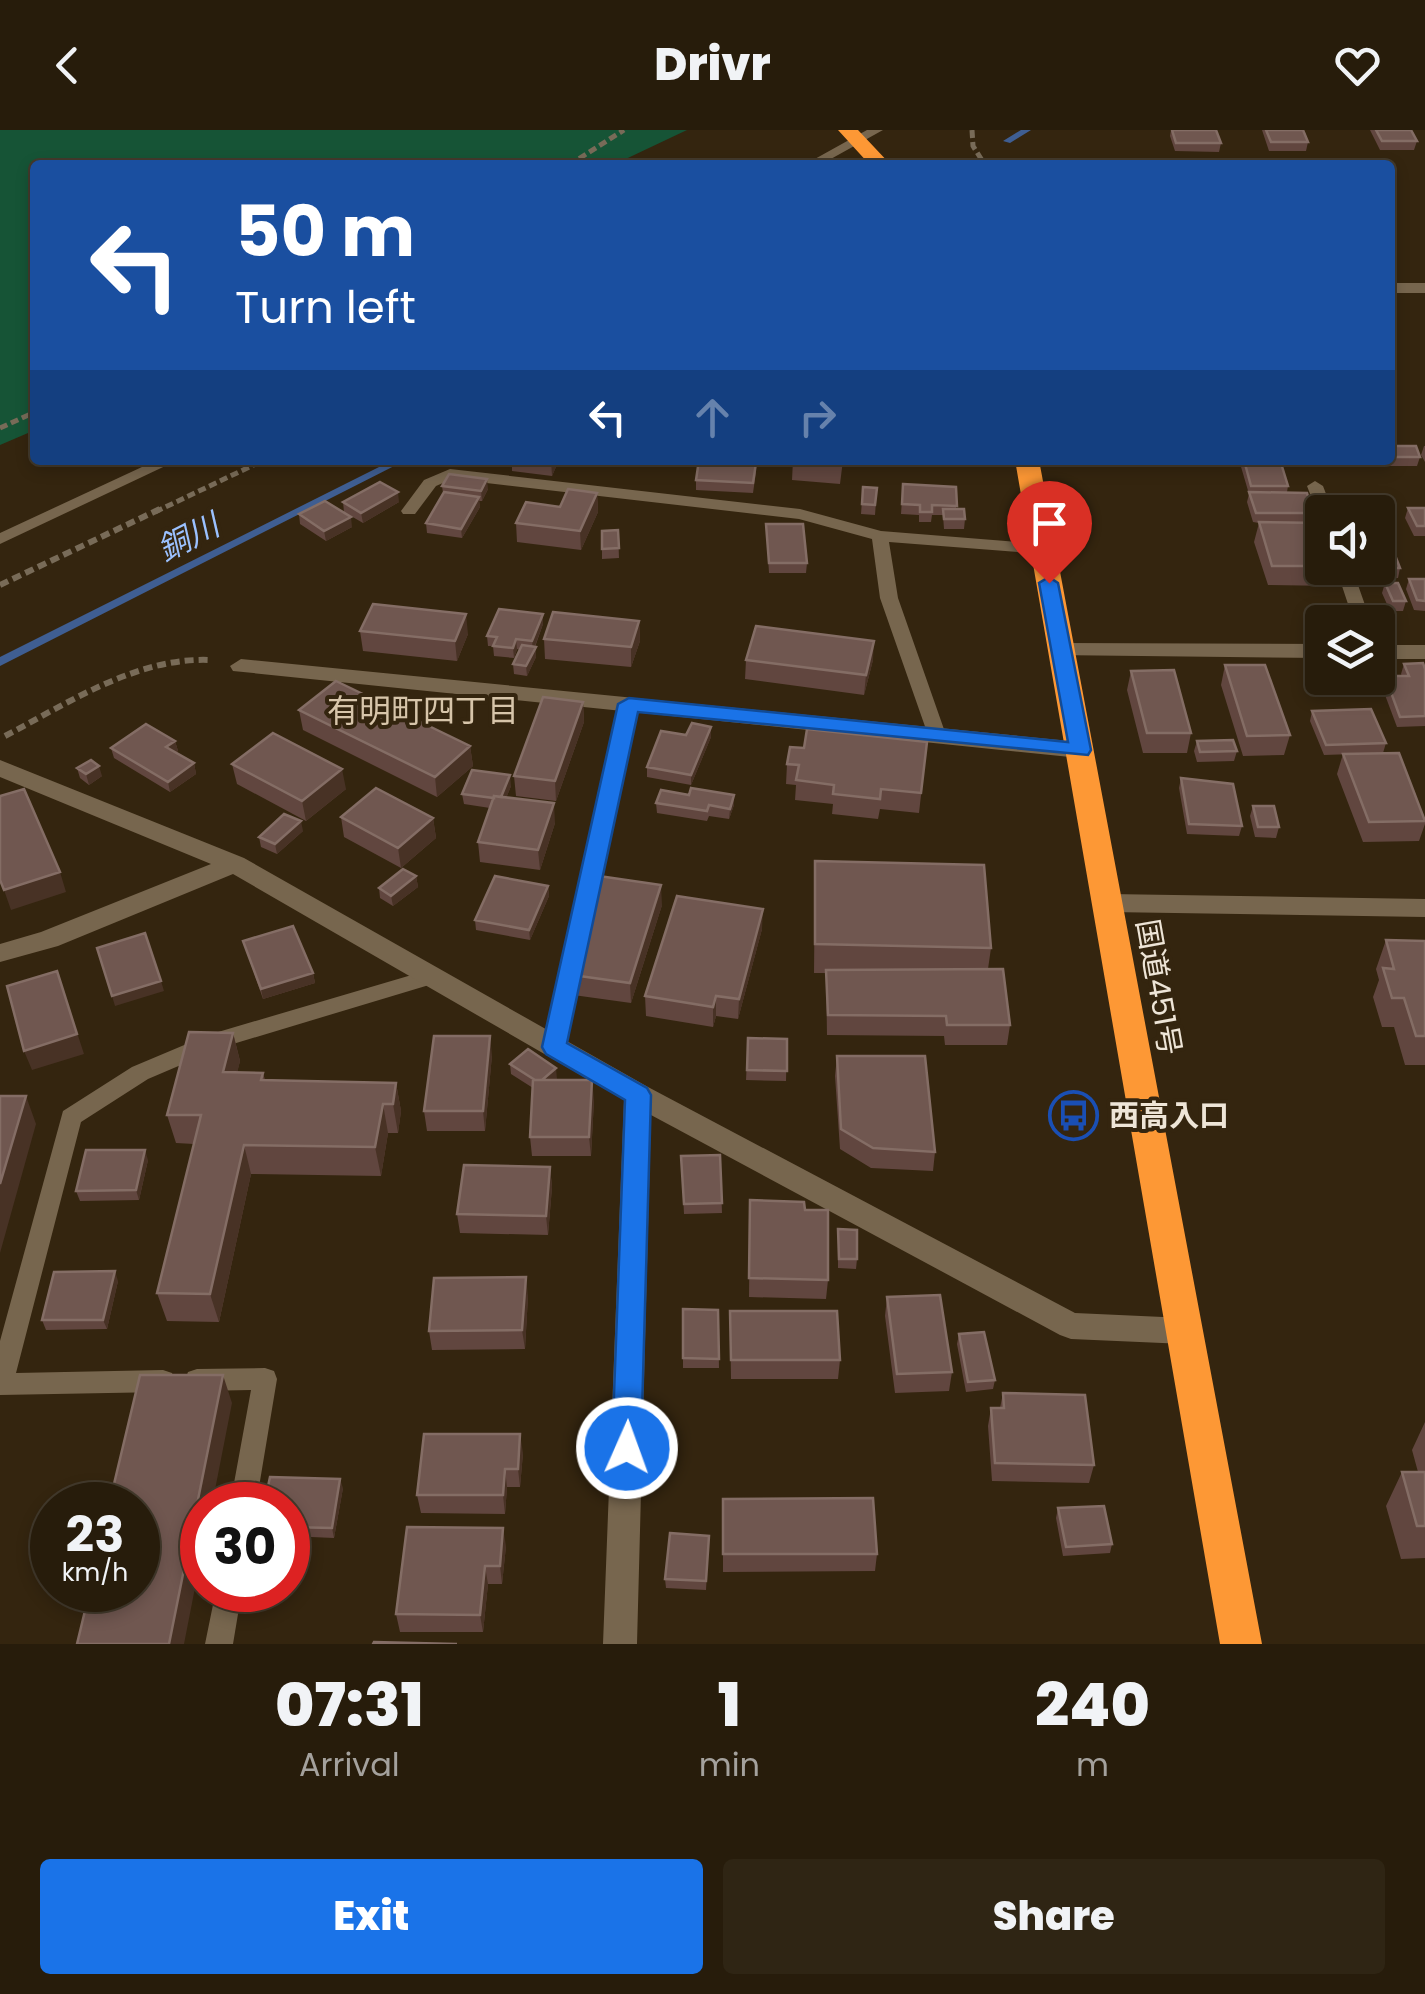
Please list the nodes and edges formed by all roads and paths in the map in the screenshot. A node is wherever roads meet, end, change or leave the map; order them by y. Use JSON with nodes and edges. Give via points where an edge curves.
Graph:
{"nodes":[{"id":1,"x":624,"y":130,"type":"edge"},
{"id":2,"x":877,"y":130,"type":"edge"},
{"id":3,"x":972,"y":130,"type":"edge"},
{"id":4,"x":853,"y":135,"type":"edge"},
{"id":5,"x":577,"y":160,"type":"edge"},
{"id":6,"x":817,"y":160,"type":"edge"},
{"id":7,"x":876,"y":160,"type":"edge"},
{"id":8,"x":982,"y":160,"type":"edge"},
{"id":9,"x":1395,"y":288,"type":"edge"},
{"id":10,"x":1425,"y":288,"type":"edge"},
{"id":11,"x":30,"y":414,"type":"edge"},
{"id":12,"x":0,"y":428,"type":"edge"},
{"id":13,"x":159,"y":465,"type":"edge"},
{"id":14,"x":253,"y":465,"type":"edge"},
{"id":15,"x":1028,"y":465,"type":"edge"},
{"id":16,"x":1315,"y":486,"type":"dead end"},
{"id":17,"x":1318,"y":495,"type":"edge"},
{"id":18,"x":409,"y":510,"type":"dead end"},
{"id":19,"x":880,"y":536,"type":"junction"},
{"id":20,"x":0,"y":539,"type":"edge"},
{"id":21,"x":1043,"y":550,"type":"junction"},
{"id":22,"x":0,"y":585,"type":"edge"},
{"id":23,"x":1061,"y":650,"type":"junction"},
{"id":24,"x":1305,"y":651,"type":"edge"},
{"id":25,"x":1395,"y":652,"type":"edge"},
{"id":26,"x":1425,"y":652,"type":"edge"},
{"id":27,"x":241,"y":666,"type":"joint"},
{"id":28,"x":629,"y":704,"type":"junction"},
{"id":29,"x":936,"y":735,"type":"junction"},
{"id":30,"x":0,"y":738,"type":"edge"},
{"id":31,"x":1080,"y":750,"type":"junction"},
{"id":32,"x":0,"y":768,"type":"edge"},
{"id":33,"x":235,"y":864,"type":"junction"},
{"id":34,"x":1109,"y":903,"type":"junction"},
{"id":35,"x":1425,"y":908,"type":"edge"},
{"id":36,"x":0,"y":953,"type":"edge"},
{"id":37,"x":432,"y":977,"type":"junction"},
{"id":38,"x":554,"y":1047,"type":"junction"},
{"id":39,"x":638,"y":1095,"type":"junction"},
{"id":40,"x":1185,"y":1331,"type":"junction"},
{"id":41,"x":247,"y":1482,"type":"edge"},
{"id":42,"x":225,"y":1612,"type":"edge"},
{"id":43,"x":220,"y":1644,"type":"edge"},
{"id":44,"x":620,"y":1644,"type":"edge"},
{"id":45,"x":1241,"y":1644,"type":"edge"}],
"edges":[{"from":1,"to":5,"type":"path"},
{"from":2,"to":4,"type":"lane"},
{"from":3,"to":8,"type":"path"},
{"from":4,"to":6,"type":"lane"},
{"from":4,"to":7,"type":"highway"},
{"from":9,"to":10,"type":"street"},
{"from":11,"to":12,"type":"path"},
{"from":13,"to":20,"type":"lane"},
{"from":14,"to":22,"type":"path"},
{"from":15,"to":21,"type":"highway","name":"国道451号"},
{"from":16,"to":17,"type":"lane"},
{"from":18,"to":19,"type":"lane","via":[[430,483],[450,474],[800,514]]},
{"from":19,"to":21,"type":"lane"},
{"from":19,"to":29,"type":"lane","via":[[889,598]]},
{"from":21,"to":23,"type":"highway","name":"国道451号"},
{"from":23,"to":24,"type":"street"},
{"from":23,"to":31,"type":"highway","name":"国道451号"},
{"from":25,"to":26,"type":"street"},
{"from":27,"to":28,"type":"street"},
{"from":27,"to":30,"type":"path","via":[[196,657],[134,672]]},
{"from":28,"to":29,"type":"street"},
{"from":28,"to":38,"type":"lane"},
{"from":29,"to":31,"type":"street"},
{"from":31,"to":34,"type":"highway","name":"国道451号"},
{"from":32,"to":33,"type":"street"},
{"from":33,"to":36,"type":"street"},
{"from":33,"to":37,"type":"street"},
{"from":34,"to":35,"type":"street"},
{"from":34,"to":40,"type":"highway","name":"国道451号"},
{"from":37,"to":38,"type":"street"},
{"from":37,"to":41,"type":"lane","via":[[216,1040],[140,1073],[71,1118],[1,1384],[265,1379]]},
{"from":38,"to":39,"type":"street"},
{"from":39,"to":40,"type":"street","via":[[1071,1326]]},
{"from":39,"to":44,"type":"street"},
{"from":40,"to":45,"type":"highway","name":"国道451号"},
{"from":42,"to":43,"type":"lane"}]}
